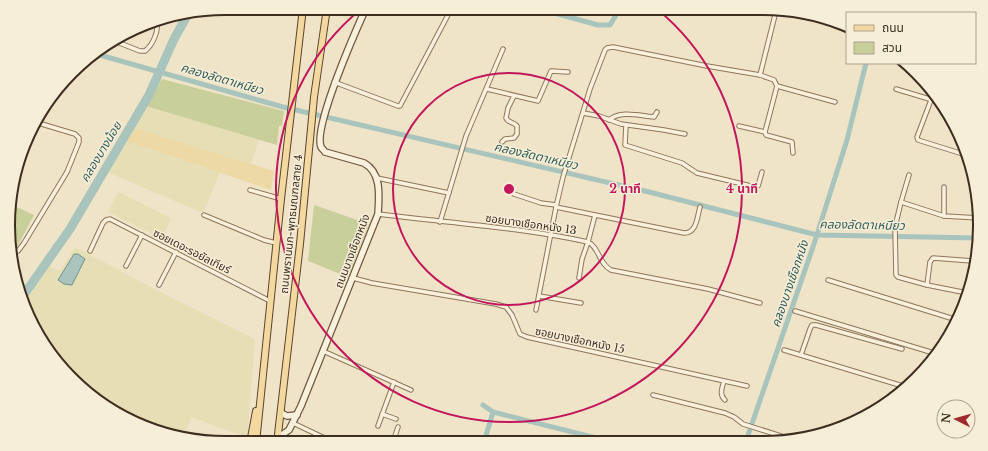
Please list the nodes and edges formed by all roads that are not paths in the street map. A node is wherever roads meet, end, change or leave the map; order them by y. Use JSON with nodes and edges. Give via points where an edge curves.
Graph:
{"nodes":[{"id":1,"x":302,"y":15,"type":"edge"},
{"id":2,"x":326,"y":15,"type":"edge"},
{"id":3,"x":363,"y":15,"type":"edge"},
{"id":4,"x":448,"y":15,"type":"dead end"},
{"id":5,"x":775,"y":15,"type":"edge"},
{"id":6,"x":158,"y":26,"type":"edge"},
{"id":7,"x":120,"y":43,"type":"edge"},
{"id":8,"x":503,"y":49,"type":"dead end"},
{"id":9,"x":568,"y":72,"type":"dead end"},
{"id":10,"x":760,"y":76,"type":"junction"},
{"id":11,"x":334,"y":82,"type":"junction"},
{"id":12,"x":777,"y":86,"type":"junction"},
{"id":13,"x":486,"y":89,"type":"junction"},
{"id":14,"x":896,"y":89,"type":"dead end"},
{"id":15,"x":514,"y":96,"type":"junction"},
{"id":16,"x":931,"y":100,"type":"joint"},
{"id":17,"x":835,"y":102,"type":"dead end"},
{"id":18,"x":657,"y":112,"type":"dead end"},
{"id":19,"x":583,"y":113,"type":"junction"},
{"id":20,"x":609,"y":120,"type":"junction"},
{"id":21,"x":41,"y":124,"type":"edge"},
{"id":22,"x":626,"y":125,"type":"junction"},
{"id":23,"x":739,"y":126,"type":"dead end"},
{"id":24,"x":765,"y":132,"type":"junction"},
{"id":25,"x":685,"y":134,"type":"dead end"},
{"id":26,"x":502,"y":142,"type":"dead end"},
{"id":27,"x":793,"y":153,"type":"dead end"},
{"id":28,"x":960,"y":153,"type":"edge"},
{"id":29,"x":762,"y":172,"type":"dead end"},
{"id":30,"x":909,"y":175,"type":"dead end"},
{"id":31,"x":377,"y":178,"type":"junction"},
{"id":32,"x":944,"y":187,"type":"dead end"},
{"id":33,"x":250,"y":190,"type":"dead end"},
{"id":34,"x":449,"y":193,"type":"junction"},
{"id":35,"x":514,"y":194,"type":"dead end"},
{"id":36,"x":281,"y":199,"type":"junction"},
{"id":37,"x":901,"y":202,"type":"junction"},
{"id":38,"x":556,"y":206,"type":"junction"},
{"id":39,"x":700,"y":207,"type":"dead end"},
{"id":40,"x":378,"y":214,"type":"junction"},
{"id":41,"x":204,"y":215,"type":"dead end"},
{"id":42,"x":595,"y":215,"type":"junction"},
{"id":43,"x":944,"y":216,"type":"junction"},
{"id":44,"x":973,"y":218,"type":"edge"},
{"id":45,"x":440,"y":222,"type":"junction"},
{"id":46,"x":550,"y":234,"type":"junction"},
{"id":47,"x":142,"y":235,"type":"junction"},
{"id":48,"x":588,"y":242,"type":"junction"},
{"id":49,"x":276,"y":243,"type":"junction"},
{"id":50,"x":17,"y":251,"type":"edge"},
{"id":51,"x":90,"y":251,"type":"dead end"},
{"id":52,"x":176,"y":252,"type":"junction"},
{"id":53,"x":970,"y":261,"type":"edge"},
{"id":54,"x":126,"y":266,"type":"dead end"},
{"id":55,"x":353,"y":278,"type":"junction"},
{"id":56,"x":579,"y":278,"type":"dead end"},
{"id":57,"x":828,"y":280,"type":"dead end"},
{"id":58,"x":159,"y":285,"type":"dead end"},
{"id":59,"x":927,"y":286,"type":"junction"},
{"id":60,"x":962,"y":292,"type":"edge"},
{"id":61,"x":538,"y":296,"type":"junction"},
{"id":62,"x":270,"y":301,"type":"junction"},
{"id":63,"x":760,"y":302,"type":"dead end"},
{"id":64,"x":581,"y":303,"type":"dead end"},
{"id":65,"x":536,"y":310,"type":"dead end"},
{"id":66,"x":795,"y":311,"type":"dead end"},
{"id":67,"x":951,"y":318,"type":"edge"},
{"id":68,"x":902,"y":349,"type":"dead end"},
{"id":69,"x":784,"y":350,"type":"dead end"},
{"id":70,"x":323,"y":351,"type":"junction"},
{"id":71,"x":931,"y":352,"type":"edge"},
{"id":72,"x":801,"y":355,"type":"junction"},
{"id":73,"x":263,"y":380,"type":"junction"},
{"id":74,"x":724,"y":381,"type":"junction"},
{"id":75,"x":394,"y":382,"type":"junction"},
{"id":76,"x":900,"y":385,"type":"edge"},
{"id":77,"x":747,"y":386,"type":"dead end"},
{"id":78,"x":411,"y":390,"type":"dead end"},
{"id":79,"x":653,"y":395,"type":"dead end"},
{"id":80,"x":725,"y":400,"type":"dead end"},
{"id":81,"x":281,"y":413,"type":"junction"},
{"id":82,"x":382,"y":414,"type":"junction"},
{"id":83,"x":297,"y":416,"type":"junction"},
{"id":84,"x":396,"y":419,"type":"dead end"},
{"id":85,"x":293,"y":423,"type":"junction"},
{"id":86,"x":378,"y":426,"type":"dead end"},
{"id":87,"x":398,"y":427,"type":"dead end"},
{"id":88,"x":251,"y":436,"type":"edge"},
{"id":89,"x":257,"y":436,"type":"edge"},
{"id":90,"x":278,"y":436,"type":"edge"},
{"id":91,"x":282,"y":436,"type":"edge"},
{"id":92,"x":320,"y":436,"type":"edge"},
{"id":93,"x":395,"y":436,"type":"edge"},
{"id":94,"x":779,"y":436,"type":"edge"}],
"edges":[{"from":1,"to":36,"type":"main road","name":"ถนนพรานนก-พุทธมณฑลสาย 4"},
{"from":2,"to":81,"type":"main road","name":"ถนนพรานนก-พุทธมณฑลสาย 4","via":[[314,97]]},
{"from":3,"to":11,"type":"street"},
{"from":4,"to":11,"type":"street","via":[[400,106]]},
{"from":5,"to":10,"type":"street"},
{"from":6,"to":7,"type":"street","via":[[152,44],[145,51]]},
{"from":8,"to":13,"type":"street"},
{"from":9,"to":15,"type":"street","via":[[551,71],[538,101]]},
{"from":10,"to":12,"type":"street","via":[[774,80]]},
{"from":10,"to":19,"type":"street","via":[[610,47],[605,50]]},
{"from":11,"to":31,"type":"street","via":[[323,123],[321,147],[325,152],[364,163]]},
{"from":12,"to":17,"type":"street"},
{"from":12,"to":24,"type":"street"},
{"from":13,"to":15,"type":"street"},
{"from":13,"to":34,"type":"street","via":[[462,146]]},
{"from":14,"to":16,"type":"street"},
{"from":15,"to":26,"type":"street","via":[[506,115],[507,120],[516,124],[516,134],[514,138]]},
{"from":16,"to":28,"type":"street","via":[[918,140]]},
{"from":18,"to":20,"type":"street","via":[[654,117],[623,115]]},
{"from":19,"to":20,"type":"street"},
{"from":19,"to":38,"type":"street"},
{"from":20,"to":22,"type":"street"},
{"from":21,"to":50,"type":"street","via":[[75,134],[79,142],[67,172],[24,243]]},
{"from":22,"to":25,"type":"street"},
{"from":22,"to":29,"type":"street","via":[[625,145],[682,163],[696,173],[755,187],[758,186]]},
{"from":23,"to":24,"type":"street"},
{"from":24,"to":27,"type":"street","via":[[766,135],[792,142]]},
{"from":30,"to":37,"type":"street"},
{"from":31,"to":34,"type":"street"},
{"from":31,"to":40,"type":"street","name":"ถนนบางเชือกหนัง"},
{"from":32,"to":43,"type":"street"},
{"from":33,"to":36,"type":"street"},
{"from":34,"to":45,"type":"street"},
{"from":35,"to":38,"type":"street"},
{"from":36,"to":49,"type":"main road","name":"ถนนพรานนก-พุทธมณฑลสาย 4"},
{"from":37,"to":43,"type":"street"},
{"from":37,"to":59,"type":"street","via":[[895,227],[896,275]]},
{"from":38,"to":42,"type":"street"},
{"from":38,"to":46,"type":"street"},
{"from":39,"to":42,"type":"street","via":[[695,225],[689,233]]},
{"from":40,"to":45,"type":"street","name":"ซอยบางเชือกหนัง 13"},
{"from":40,"to":55,"type":"street","name":"ถนนบางเชือกหนัง"},
{"from":41,"to":49,"type":"street"},
{"from":42,"to":48,"type":"street"},
{"from":43,"to":44,"type":"street"},
{"from":45,"to":46,"type":"street","name":"ซอยบางเชือกหนัง 13"},
{"from":46,"to":48,"type":"street","name":"ซอยบางเชือกหนัง 13"},
{"from":46,"to":61,"type":"street"},
{"from":47,"to":51,"type":"street","name":"ซอยเดอะรอยัลเทียร์","via":[[110,218],[106,220]]},
{"from":47,"to":52,"type":"street","name":"ซอยเดอะรอยัลเทียร์"},
{"from":47,"to":54,"type":"street"},
{"from":48,"to":56,"type":"street"},
{"from":48,"to":63,"type":"street","name":"ซอยบางเชือกหนัง 13","via":[[592,244],[604,266],[611,270]]},
{"from":49,"to":62,"type":"main road","name":"ถนนพรานนก-พุทธมณฑลสาย 4"},
{"from":52,"to":58,"type":"street"},
{"from":52,"to":62,"type":"street","name":"ซอยเดอะรอยัลเทียร์"},
{"from":53,"to":59,"type":"street","via":[[934,258],[930,262]]},
{"from":55,"to":70,"type":"street","name":"ถนนบางเชือกหนัง"},
{"from":55,"to":74,"type":"street","name":"ซอยบางเชือกหนัง 15","via":[[496,304],[506,307],[512,314],[520,334],[527,337]]},
{"from":57,"to":67,"type":"street"},
{"from":59,"to":60,"type":"street"},
{"from":61,"to":64,"type":"street"},
{"from":61,"to":65,"type":"street"},
{"from":62,"to":73,"type":"main road","name":"ถนนพรานนก-พุทธมณฑลสาย 4"},
{"from":66,"to":71,"type":"street"},
{"from":68,"to":72,"type":"street","via":[[812,325]]},
{"from":69,"to":72,"type":"street"},
{"from":70,"to":75,"type":"street"},
{"from":70,"to":83,"type":"street","name":"ถนนบางเชือกหนัง"},
{"from":72,"to":76,"type":"street"},
{"from":73,"to":88,"type":"main road"},
{"from":73,"to":89,"type":"main road","name":"ถนนพรานนก-พุทธมณฑลสาย 4"},
{"from":74,"to":77,"type":"street","name":"ซอยบางเชือกหนัง 15"},
{"from":74,"to":80,"type":"street","via":[[721,392]]},
{"from":75,"to":78,"type":"street"},
{"from":75,"to":82,"type":"street"},
{"from":79,"to":94,"type":"street","via":[[725,413],[743,424]]},
{"from":81,"to":83,"type":"street"},
{"from":81,"to":90,"type":"main road","name":"ถนนพรานนก-พุทธมณฑลสาย 4"},
{"from":82,"to":84,"type":"street"},
{"from":82,"to":86,"type":"street"},
{"from":83,"to":85,"type":"street","name":"ถนนบางเชือกหนัง"},
{"from":85,"to":91,"type":"street","name":"ถนนบางเชือกหนัง"},
{"from":85,"to":92,"type":"street"},
{"from":87,"to":93,"type":"street"}]}
